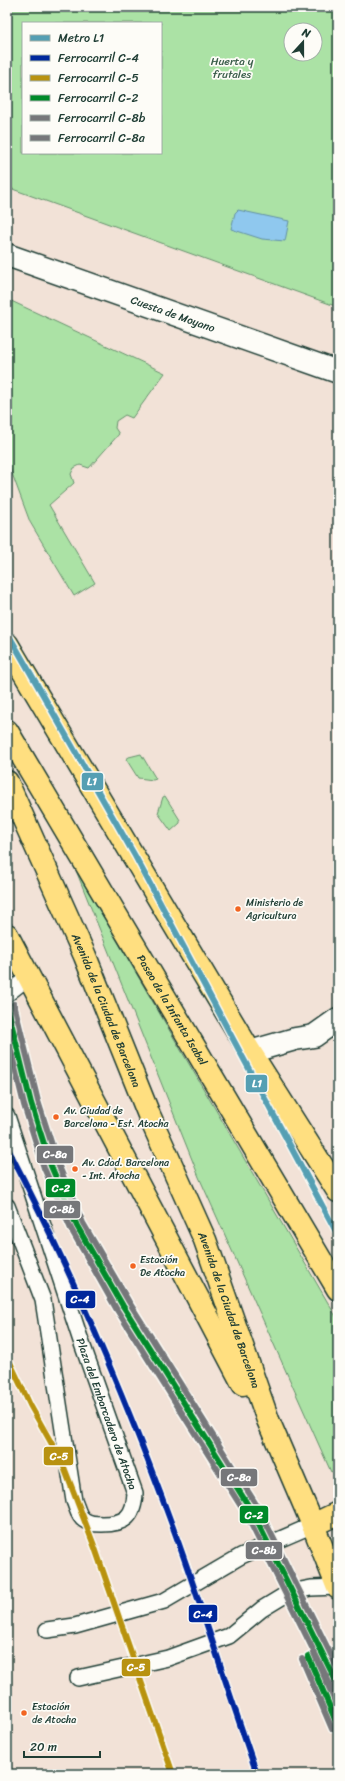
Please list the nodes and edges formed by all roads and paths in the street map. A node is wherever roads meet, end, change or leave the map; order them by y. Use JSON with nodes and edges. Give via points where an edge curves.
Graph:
{"nodes":[{"id":1,"x":7,"y":255,"type":"edge"},
{"id":2,"x":338,"y":372,"type":"edge"},
{"id":3,"x":7,"y":644,"type":"edge"},
{"id":4,"x":7,"y":730,"type":"edge"},
{"id":5,"x":7,"y":782,"type":"edge"},
{"id":6,"x":7,"y":935,"type":"edge"},
{"id":7,"x":30,"y":976,"type":"junction"},
{"id":8,"x":7,"y":994,"type":"edge"},
{"id":9,"x":338,"y":1019,"type":"edge"},
{"id":10,"x":250,"y":1052,"type":"junction"},
{"id":11,"x":7,"y":1116,"type":"edge"},
{"id":12,"x":338,"y":1191,"type":"edge"},
{"id":13,"x":7,"y":1206,"type":"edge"},
{"id":14,"x":338,"y":1289,"type":"edge"},
{"id":15,"x":268,"y":1420,"type":"junction"},
{"id":16,"x":338,"y":1513,"type":"edge"},
{"id":17,"x":313,"y":1525,"type":"junction"},
{"id":18,"x":338,"y":1587,"type":"edge"},
{"id":19,"x":47,"y":1630,"type":"dead end"},
{"id":20,"x":78,"y":1678,"type":"dead end"}],
"edges":[{"from":1,"to":2,"type":"street","name":"Cuesta de Moyano"},
{"from":3,"to":10,"type":"main road"},
{"from":4,"to":14,"type":"main road","name":"Paseo de la Infanta Isabel"},
{"from":5,"to":15,"type":"main road","name":"Avenida de la Ciudad de Barcelona","via":[[85,956],[149,1115],[205,1240]]},
{"from":6,"to":7,"type":"main road","name":"Avenida de la Ciudad de Barcelona"},
{"from":7,"to":8,"type":"lane"},
{"from":7,"to":15,"type":"main road","name":"Avenida de la Ciudad de Barcelona","via":[[243,1384]]},
{"from":9,"to":10,"type":"street","via":[[314,1036]]},
{"from":10,"to":12,"type":"main road"},
{"from":11,"to":13,"type":"lane","name":"Plaza del Embarcadero de Atocha","via":[[80,1338],[135,1494],[134,1506],[120,1523],[87,1522],[79,1515],[74,1501],[43,1300]]},
{"from":15,"to":17,"type":"main road","name":"Avenida de la Ciudad de Barcelona"},
{"from":16,"to":17,"type":"main road"},
{"from":17,"to":18,"type":"main road","name":"Avenida de la Ciudad de Barcelona"},
{"from":17,"to":19,"type":"lane","via":[[241,1556],[164,1601],[75,1626]]},
{"from":18,"to":20,"type":"lane","via":[[290,1592],[262,1609],[229,1636],[168,1658]]}]}
